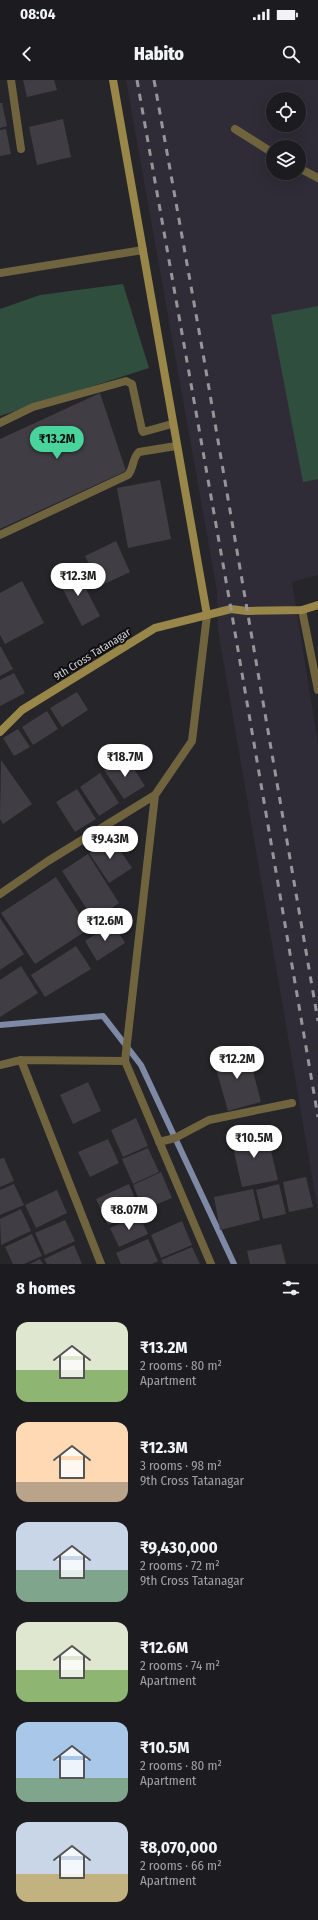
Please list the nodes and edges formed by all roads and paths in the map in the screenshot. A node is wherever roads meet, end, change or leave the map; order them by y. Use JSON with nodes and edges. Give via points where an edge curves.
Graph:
{"nodes":[{"id":1,"x":11,"y":80,"type":"edge"},
{"id":2,"x":113,"y":80,"type":"edge"},
{"id":3,"x":235,"y":129,"type":"dead end"},
{"id":4,"x":21,"y":149,"type":"dead end"},
{"id":5,"x":266,"y":149,"type":"edge"},
{"id":6,"x":306,"y":172,"type":"edge"},
{"id":7,"x":318,"y":178,"type":"edge"},
{"id":8,"x":143,"y":250,"type":"junction"},
{"id":9,"x":0,"y":273,"type":"edge"},
{"id":10,"x":0,"y":423,"type":"edge"},
{"id":11,"x":172,"y":424,"type":"junction"},
{"id":12,"x":176,"y":446,"type":"junction"},
{"id":13,"x":0,"y":535,"type":"edge"},
{"id":14,"x":318,"y":605,"type":"edge"},
{"id":15,"x":302,"y":610,"type":"junction"},
{"id":16,"x":207,"y":615,"type":"junction"},
{"id":17,"x":318,"y":690,"type":"edge"},
{"id":18,"x":0,"y":732,"type":"edge"},
{"id":19,"x":155,"y":795,"type":"junction"},
{"id":20,"x":0,"y":894,"type":"edge"},
{"id":21,"x":21,"y":1060,"type":"junction"},
{"id":22,"x":125,"y":1060,"type":"junction"},
{"id":23,"x":0,"y":1065,"type":"edge"},
{"id":24,"x":292,"y":1103,"type":"dead end"},
{"id":25,"x":159,"y":1142,"type":"junction"},
{"id":26,"x":101,"y":1264,"type":"edge"},
{"id":27,"x":211,"y":1264,"type":"edge"}],
"edges":[{"from":1,"to":4,"type":"street"},
{"from":2,"to":8,"type":"street"},
{"from":3,"to":5,"type":"street"},
{"from":6,"to":7,"type":"street"},
{"from":8,"to":9,"type":"street"},
{"from":8,"to":11,"type":"street"},
{"from":10,"to":11,"type":"street","via":[[33,407],[126,381],[132,384],[143,432]]},
{"from":11,"to":12,"type":"street"},
{"from":12,"to":13,"type":"street","via":[[140,452],[128,475]]},
{"from":12,"to":16,"type":"street"},
{"from":14,"to":15,"type":"street","name":"9th Cross Tatanagar"},
{"from":15,"to":16,"type":"street","name":"9th Cross Tatanagar","via":[[231,609]]},
{"from":15,"to":17,"type":"street"},
{"from":16,"to":18,"type":"street","name":"9th Cross Tatanagar","via":[[155,628],[22,710]]},
{"from":16,"to":19,"type":"street","via":[[192,741]]},
{"from":19,"to":20,"type":"street"},
{"from":19,"to":22,"type":"street"},
{"from":21,"to":22,"type":"street"},
{"from":21,"to":23,"type":"street"},
{"from":21,"to":26,"type":"street"},
{"from":22,"to":25,"type":"street"},
{"from":24,"to":25,"type":"street","via":[[209,1120],[175,1138]]},
{"from":25,"to":27,"type":"street"}]}
